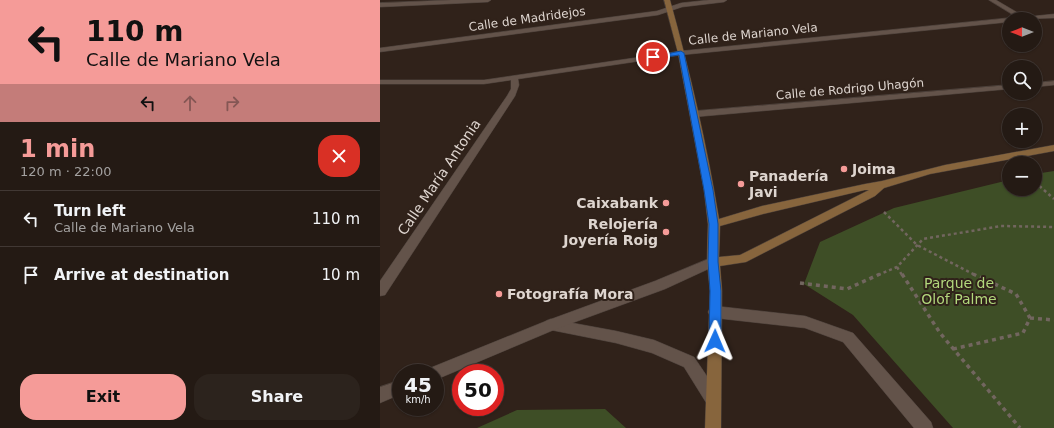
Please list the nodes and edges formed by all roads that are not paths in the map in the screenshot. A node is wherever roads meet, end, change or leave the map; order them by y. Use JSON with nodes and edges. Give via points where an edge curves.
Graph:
{"nodes":[{"id":1,"x":488,"y":0,"type":"edge"},
{"id":2,"x":667,"y":0,"type":"edge"},
{"id":3,"x":724,"y":0,"type":"edge"},
{"id":4,"x":992,"y":0,"type":"edge"},
{"id":5,"x":380,"y":5,"type":"edge"},
{"id":6,"x":670,"y":9,"type":"junction"},
{"id":7,"x":1012,"y":12,"type":"edge"},
{"id":8,"x":1054,"y":16,"type":"edge"},
{"id":9,"x":1042,"y":17,"type":"edge"},
{"id":10,"x":1002,"y":21,"type":"edge"},
{"id":11,"x":380,"y":50,"type":"edge"},
{"id":12,"x":681,"y":53,"type":"junction"},
{"id":13,"x":514,"y":78,"type":"junction"},
{"id":14,"x":380,"y":82,"type":"edge"},
{"id":15,"x":1054,"y":83,"type":"edge"},
{"id":16,"x":1042,"y":84,"type":"edge"},
{"id":17,"x":1002,"y":88,"type":"edge"},
{"id":18,"x":694,"y":114,"type":"junction"},
{"id":19,"x":1054,"y":148,"type":"edge"},
{"id":20,"x":880,"y":186,"type":"junction"},
{"id":21,"x":714,"y":224,"type":"junction"},
{"id":22,"x":713,"y":262,"type":"junction"},
{"id":23,"x":380,"y":291,"type":"edge"},
{"id":24,"x":715,"y":312,"type":"junction"},
{"id":25,"x":551,"y":326,"type":"junction"},
{"id":26,"x":444,"y":369,"type":"edge"},
{"id":27,"x":392,"y":390,"type":"edge"},
{"id":28,"x":380,"y":395,"type":"edge"},
{"id":29,"x":713,"y":399,"type":"junction"},
{"id":30,"x":713,"y":428,"type":"edge"},
{"id":31,"x":925,"y":428,"type":"edge"}],
"edges":[{"from":1,"to":5,"type":"street"},
{"from":2,"to":6,"type":"main road"},
{"from":3,"to":6,"type":"street","name":"Calle de Madridejos","via":[[681,5]]},
{"from":4,"to":7,"type":"street"},
{"from":6,"to":11,"type":"street","name":"Calle de Madridejos","via":[[645,15]]},
{"from":6,"to":12,"type":"main road"},
{"from":8,"to":9,"type":"street"},
{"from":10,"to":12,"type":"street","name":"Calle de Mariano Vela"},
{"from":12,"to":13,"type":"street","name":"Calle de Mariano Vela"},
{"from":12,"to":18,"type":"main road"},
{"from":13,"to":14,"type":"street","name":"Calle de Mariano Vela","via":[[484,82]]},
{"from":13,"to":23,"type":"street","name":"Calle María Antonia","via":[[515,87],[505,105]]},
{"from":15,"to":16,"type":"street"},
{"from":17,"to":18,"type":"street","name":"Calle de Rodrigo Uhagón"},
{"from":18,"to":21,"type":"main road"},
{"from":19,"to":20,"type":"main road","via":[[978,160]]},
{"from":20,"to":21,"type":"main road","via":[[865,187],[762,210]]},
{"from":20,"to":22,"type":"main road","via":[[871,194],[742,259]]},
{"from":21,"to":22,"type":"main road"},
{"from":22,"to":24,"type":"main road"},
{"from":22,"to":25,"type":"street"},
{"from":24,"to":29,"type":"main road"},
{"from":24,"to":31,"type":"street","via":[[805,322],[848,337]]},
{"from":25,"to":26,"type":"street"},
{"from":25,"to":29,"type":"street","via":[[616,336],[654,347],[689,362]]},
{"from":27,"to":28,"type":"street"},
{"from":29,"to":30,"type":"main road"}]}
